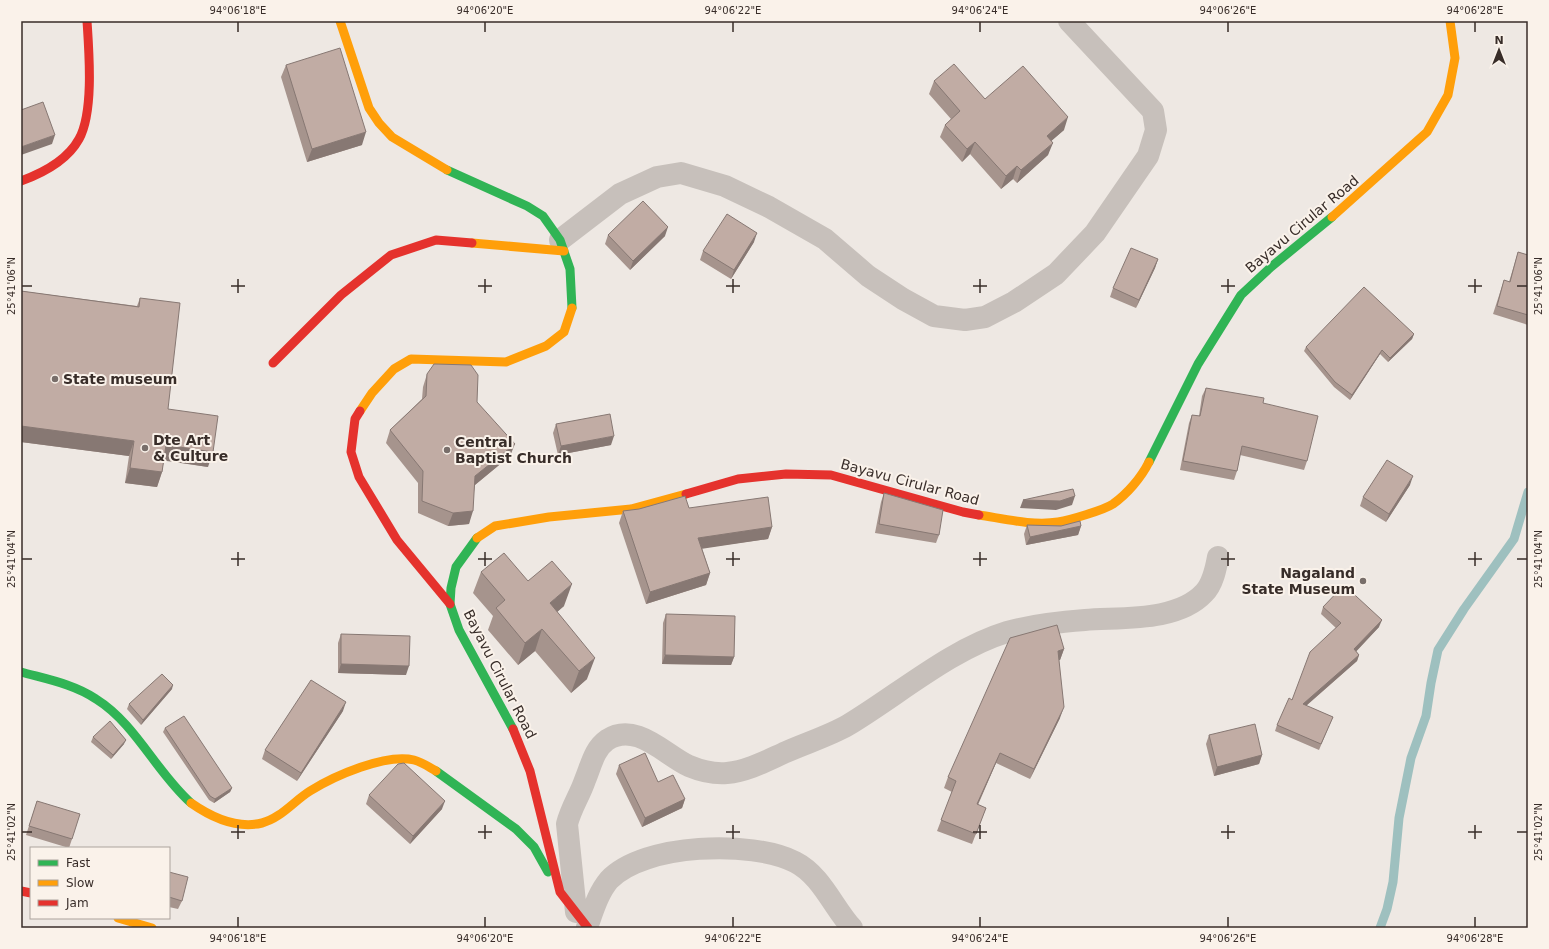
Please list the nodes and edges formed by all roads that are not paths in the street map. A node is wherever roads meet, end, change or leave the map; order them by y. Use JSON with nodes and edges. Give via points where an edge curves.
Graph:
{"nodes":[{"id":1,"x":86,"y":21,"type":"edge"},
{"id":2,"x":340,"y":21,"type":"edge"},
{"id":3,"x":1069,"y":21,"type":"edge"},
{"id":4,"x":1450,"y":21,"type":"edge"},
{"id":5,"x":21,"y":181,"type":"edge"},
{"id":6,"x":562,"y":245,"type":"junction"},
{"id":7,"x":273,"y":364,"type":"dead end"},
{"id":8,"x":1218,"y":557,"type":"dead end"},
{"id":9,"x":450,"y":604,"type":"junction"},
{"id":10,"x":21,"y":672,"type":"edge"},
{"id":11,"x":560,"y":892,"type":"junction"},
{"id":12,"x":121,"y":919,"type":"edge"},
{"id":13,"x":584,"y":922,"type":"edge"},
{"id":14,"x":152,"y":928,"type":"edge"},
{"id":15,"x":852,"y":928,"type":"edge"}],
"edges":[{"from":1,"to":5,"type":"main road","via":[[89,64],[84,130],[73,148],[58,163],[36,176]]},
{"from":2,"to":6,"type":"main road","via":[[369,108],[392,137],[438,166],[527,206],[543,216]]},
{"from":3,"to":6,"type":"street","via":[[1153,111],[1156,130],[1148,156],[1095,233],[1056,274],[986,317],[964,320],[934,316],[868,276],[825,239],[769,207],[725,186],[681,173],[657,177],[620,194]]},
{"from":4,"to":9,"type":"main road","name":"Bayavu Cirular Road","via":[[1455,58],[1448,96],[1427,132],[1348,204],[1241,295],[1198,364],[1147,466],[1128,491],[1112,505],[1058,522],[1027,522],[963,512],[831,475],[786,474],[738,479],[631,509],[549,517],[495,526],[479,536],[456,567]]},
{"from":6,"to":7,"type":"main road","via":[[436,240],[391,255],[341,295]]},
{"from":6,"to":9,"type":"main road","via":[[570,269],[573,306],[564,332],[546,346],[506,362],[411,359],[394,369],[372,393],[355,419],[351,452],[359,477],[397,540]]},
{"from":8,"to":13,"type":"street","via":[[1206,592],[1195,602],[1163,614],[1054,623],[1008,632],[983,641],[953,657],[846,726],[753,767],[728,773],[708,772],[689,766],[648,741],[632,735],[608,739],[591,762],[567,824]]},
{"from":9,"to":11,"type":"main road","name":"Bayavu Cirular Road","via":[[459,630],[518,739],[528,765]]},
{"from":10,"to":11,"type":"main road","name":"Bayavu Cirular Road","via":[[79,690],[104,704],[130,729],[171,785],[204,814],[226,821],[250,824],[266,821],[283,812],[311,790],[346,774],[392,760],[414,760],[511,824],[532,845]]},
{"from":11,"to":13,"type":"main road","name":"Bayavu Cirular Road"},
{"from":12,"to":14,"type":"main road"},
{"from":13,"to":15,"type":"street","via":[[609,880],[626,868],[650,857],[704,848],[761,852],[795,862],[810,872]]}]}
